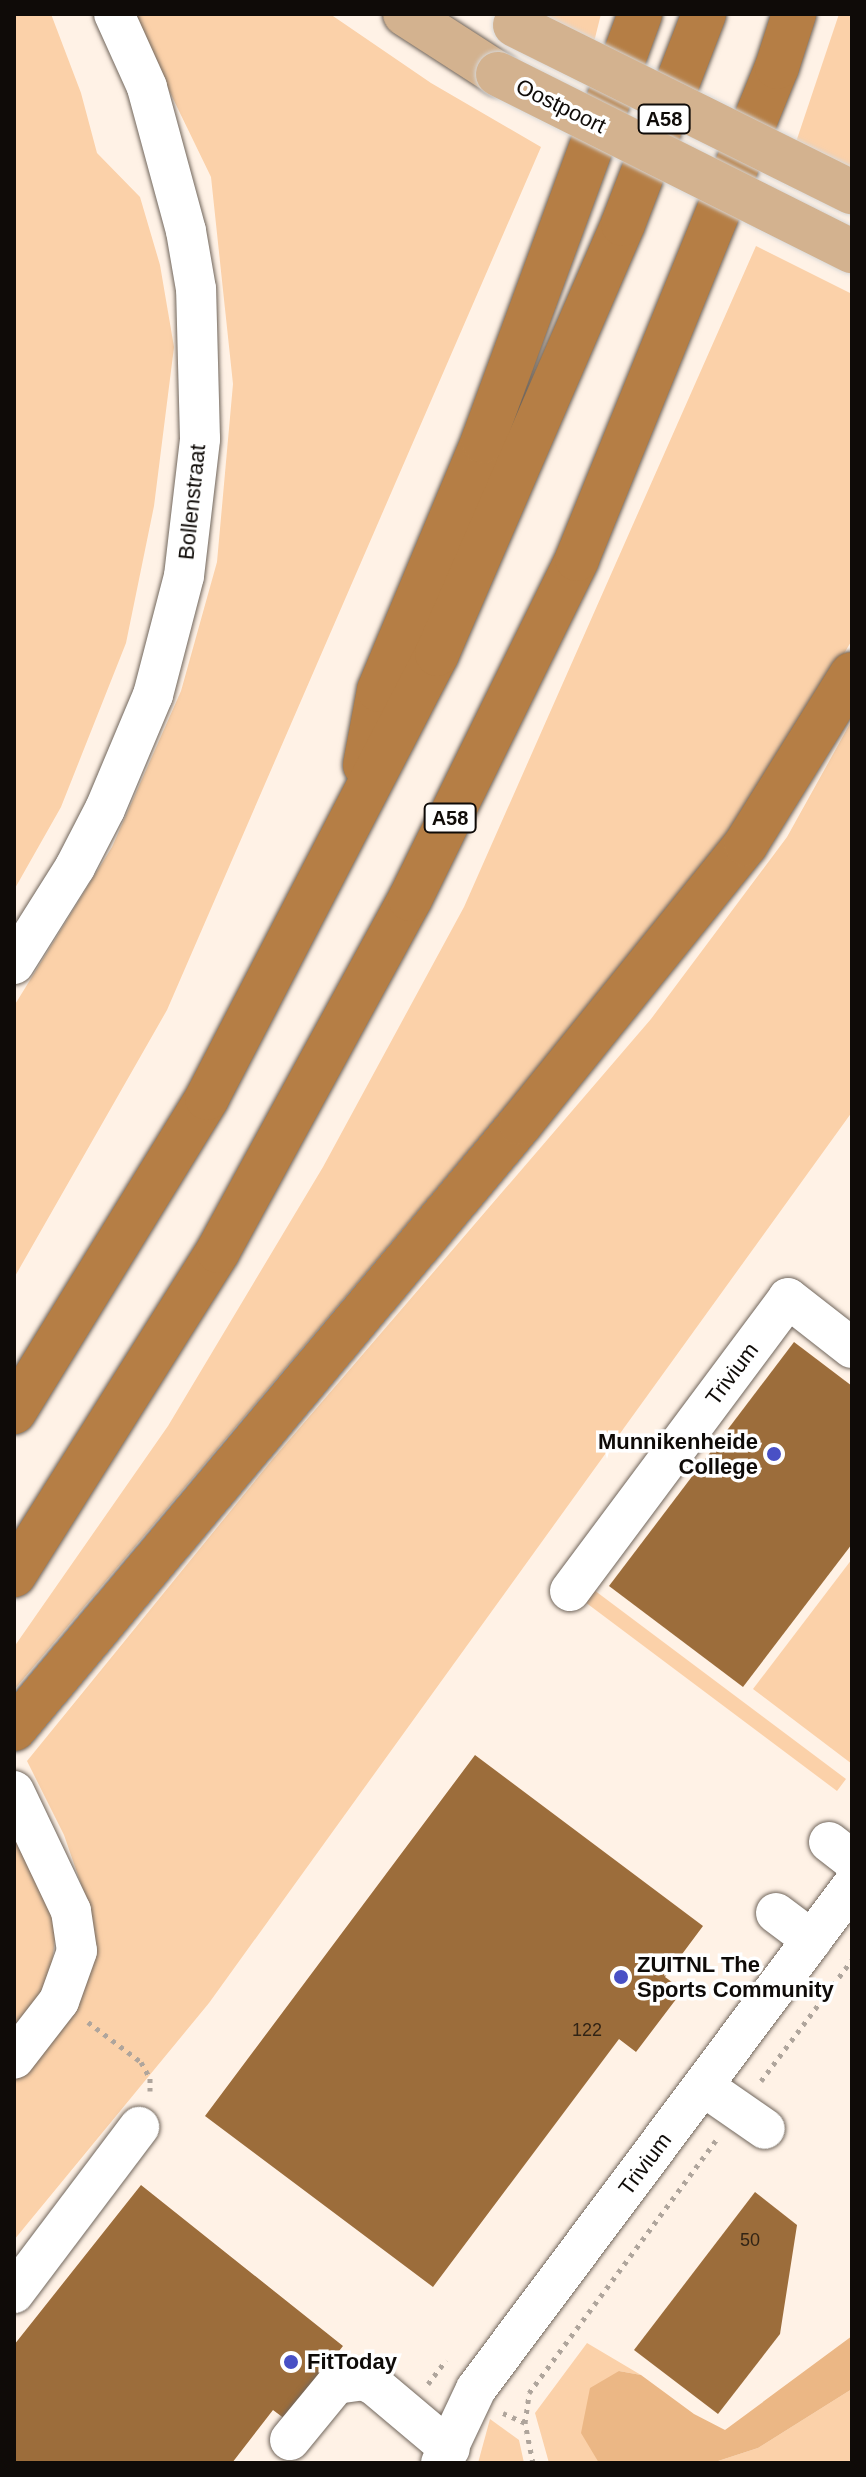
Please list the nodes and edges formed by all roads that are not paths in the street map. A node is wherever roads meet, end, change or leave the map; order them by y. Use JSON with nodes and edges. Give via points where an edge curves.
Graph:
{"nodes":[{"id":1,"x":114,"y":14,"type":"edge"},
{"id":2,"x":405,"y":14,"type":"edge"},
{"id":3,"x":640,"y":14,"type":"edge"},
{"id":4,"x":704,"y":14,"type":"edge"},
{"id":5,"x":794,"y":14,"type":"edge"},
{"id":6,"x":507,"y":19,"type":"edge"},
{"id":7,"x":852,"y":192,"type":"edge"},
{"id":8,"x":852,"y":251,"type":"edge"},
{"id":9,"x":852,"y":674,"type":"edge"},
{"id":10,"x":356,"y":815,"type":"junction"},
{"id":11,"x":14,"y":964,"type":"edge"},
{"id":12,"x":852,"y":1348,"type":"edge"},
{"id":13,"x":14,"y":1412,"type":"edge"},
{"id":14,"x":14,"y":1575,"type":"edge"},
{"id":15,"x":570,"y":1591,"type":"dead end"},
{"id":16,"x":14,"y":1729,"type":"edge"},
{"id":17,"x":14,"y":1791,"type":"edge"},
{"id":18,"x":852,"y":1886,"type":"edge"},
{"id":19,"x":776,"y":1913,"type":"dead end"},
{"id":20,"x":812,"y":1940,"type":"junction"},
{"id":21,"x":14,"y":2059,"type":"edge"},
{"id":22,"x":703,"y":2086,"type":"junction"},
{"id":23,"x":752,"y":2120,"type":"road end"},
{"id":24,"x":139,"y":2127,"type":"road end"},
{"id":25,"x":14,"y":2293,"type":"edge"},
{"id":26,"x":290,"y":2440,"type":"dead end"},
{"id":27,"x":448,"y":2458,"type":"edge"}],
"edges":[{"from":1,"to":11,"type":"street","name":"Bollenstraat","via":[[147,87],[186,231],[200,348],[198,455],[184,576],[153,695],[105,809]]},
{"from":2,"to":8,"type":"main road","name":"Oostpoort","bridge":true,"via":[[498,74]]},
{"from":3,"to":10,"type":"highway","number":"A58","via":[[483,441],[379,690]]},
{"from":4,"to":10,"type":"highway","number":"A58","via":[[623,224],[516,476],[437,654]]},
{"from":5,"to":14,"type":"highway","number":"A58","via":[[577,559],[410,899],[218,1251]]},
{"from":6,"to":7,"type":"main road","bridge":true},
{"from":9,"to":16,"type":"highway","via":[[746,844],[521,1123]]},
{"from":10,"to":13,"type":"highway","number":"A58","via":[[207,1098]]},
{"from":12,"to":15,"type":"street","name":"Trivium","via":[[788,1298]]},
{"from":17,"to":21,"type":"street","via":[[71,1911],[77,1951],[59,2001]]},
{"from":18,"to":20,"type":"street","name":"Trivium"},
{"from":19,"to":20,"type":"street"},
{"from":20,"to":22,"type":"street","name":"Trivium"},
{"from":22,"to":23,"type":"street"},
{"from":22,"to":27,"type":"street","name":"Trivium","via":[[476,2389]]},
{"from":24,"to":25,"type":"street"},
{"from":26,"to":27,"type":"street","via":[[336,2384],[363,2380]]}]}
